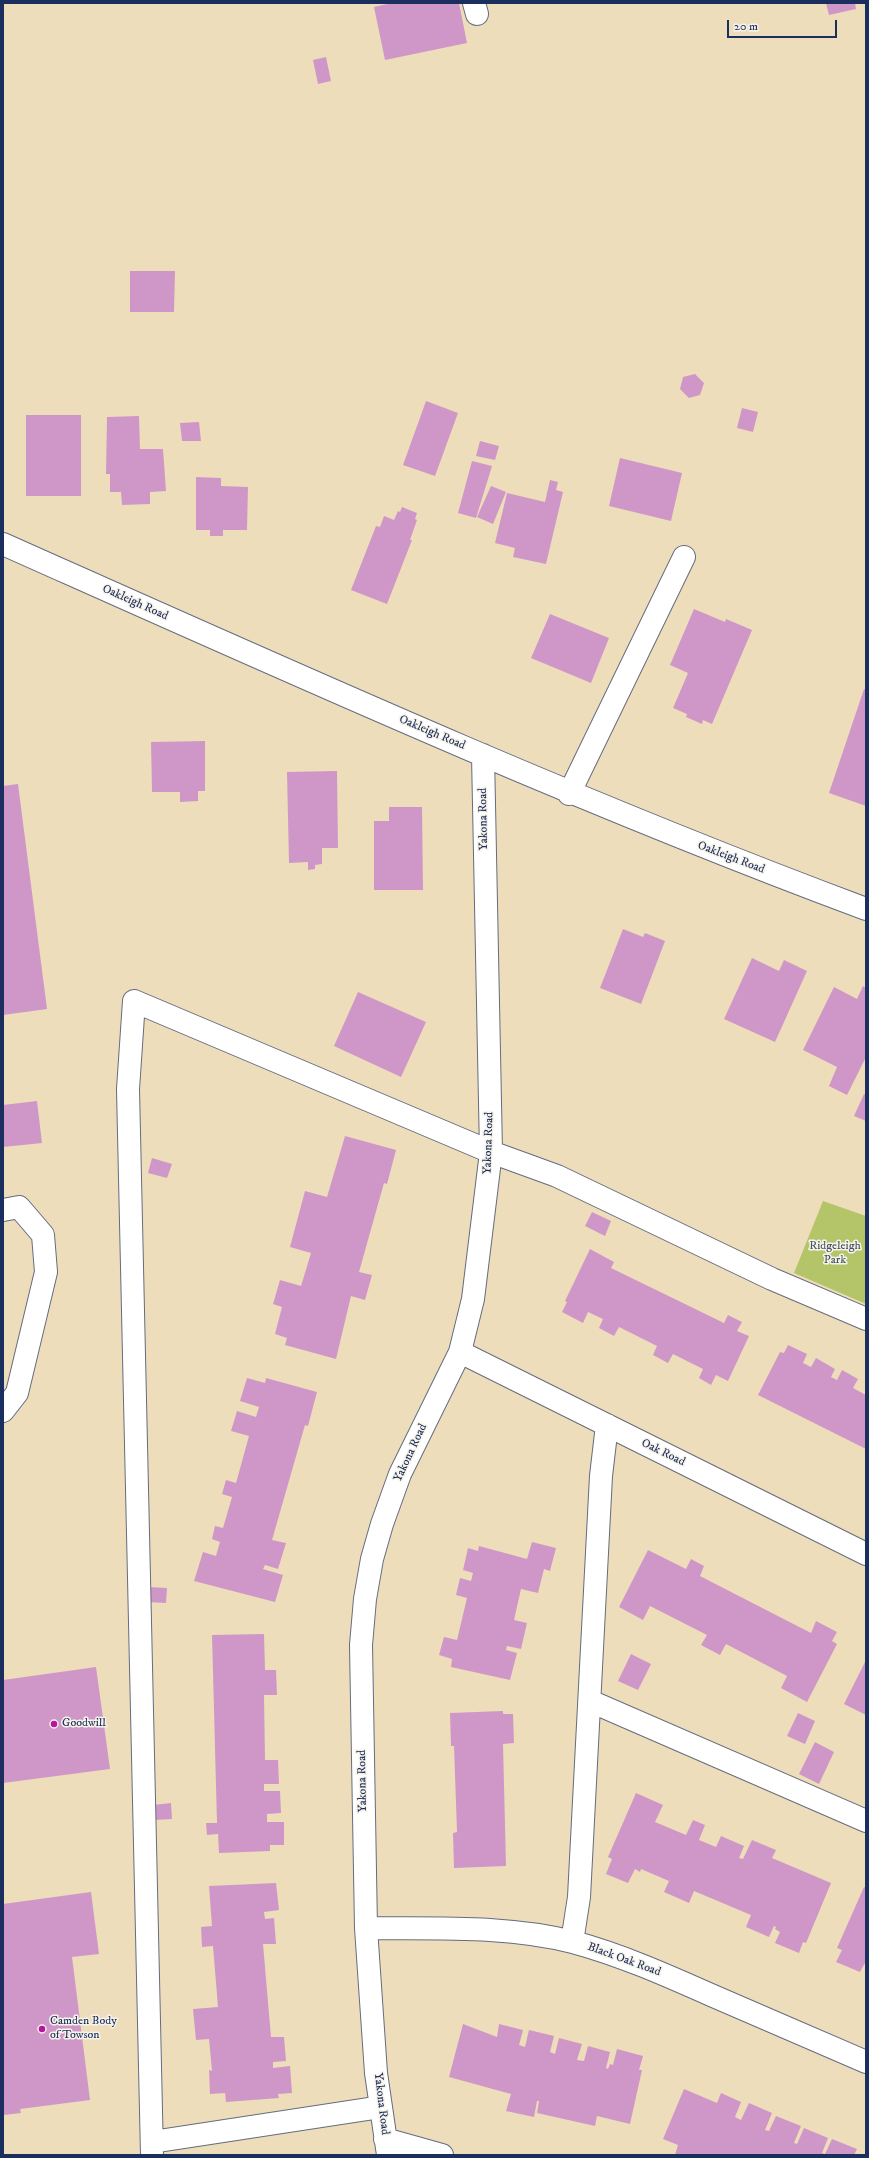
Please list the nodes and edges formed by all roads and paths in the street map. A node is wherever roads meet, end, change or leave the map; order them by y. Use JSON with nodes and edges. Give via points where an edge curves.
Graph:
{"nodes":[{"id":1,"x":3,"y":544,"type":"edge"},
{"id":2,"x":684,"y":557,"type":"dead end"},
{"id":3,"x":483,"y":755,"type":"junction"},
{"id":4,"x":569,"y":794,"type":"junction"},
{"id":5,"x":866,"y":909,"type":"edge"},
{"id":6,"x":491,"y":1152,"type":"junction"},
{"id":7,"x":3,"y":1210,"type":"edge"},
{"id":8,"x":866,"y":1319,"type":"edge"},
{"id":9,"x":460,"y":1352,"type":"junction"},
{"id":10,"x":3,"y":1411,"type":"edge"},
{"id":11,"x":607,"y":1425,"type":"junction"},
{"id":12,"x":866,"y":1554,"type":"edge"},
{"id":13,"x":590,"y":1701,"type":"junction"},
{"id":14,"x":866,"y":1821,"type":"edge"},
{"id":15,"x":366,"y":1928,"type":"junction"},
{"id":16,"x":572,"y":1942,"type":"junction"},
{"id":17,"x":866,"y":2062,"type":"edge"},
{"id":18,"x":381,"y":2107,"type":"junction"},
{"id":19,"x":387,"y":2147,"type":"edge"},
{"id":20,"x":152,"y":2148,"type":"edge"},
{"id":21,"x":442,"y":2155,"type":"edge"}],
"edges":[{"from":1,"to":3,"type":"street","name":"Oakleigh Road","via":[[284,670]]},
{"from":2,"to":4,"type":"street"},
{"from":3,"to":4,"type":"street","name":"Oakleigh Road"},
{"from":3,"to":6,"type":"street","name":"Yakona Road"},
{"from":4,"to":5,"type":"street","name":"Oakleigh Road"},
{"from":6,"to":8,"type":"street","via":[[557,1176],[772,1279]]},
{"from":6,"to":9,"type":"street","name":"Yakona Road","via":[[473,1299]]},
{"from":6,"to":20,"type":"street","via":[[134,1001],[128,1097]]},
{"from":7,"to":10,"type":"street","via":[[19,1207],[44,1235],[46,1272],[17,1393]]},
{"from":9,"to":11,"type":"street","name":"Oak Road"},
{"from":9,"to":15,"type":"street","name":"Yakona Road","via":[[400,1474],[380,1532],[365,1599],[361,1645],[361,1702]]},
{"from":11,"to":12,"type":"street","name":"Oak Road"},
{"from":11,"to":13,"type":"street","via":[[601,1476]]},
{"from":13,"to":14,"type":"street"},
{"from":13,"to":16,"type":"street","via":[[579,1897]]},
{"from":15,"to":16,"type":"street","name":"Black Oak Road","via":[[467,1929],[518,1933]]},
{"from":15,"to":18,"type":"street","name":"Yakona Road"},
{"from":16,"to":17,"type":"street","name":"Black Oak Road","via":[[614,1954],[655,1970]]},
{"from":18,"to":19,"type":"street","name":"Yakona Road"},
{"from":18,"to":20,"type":"street"},
{"from":19,"to":21,"type":"street"}]}
